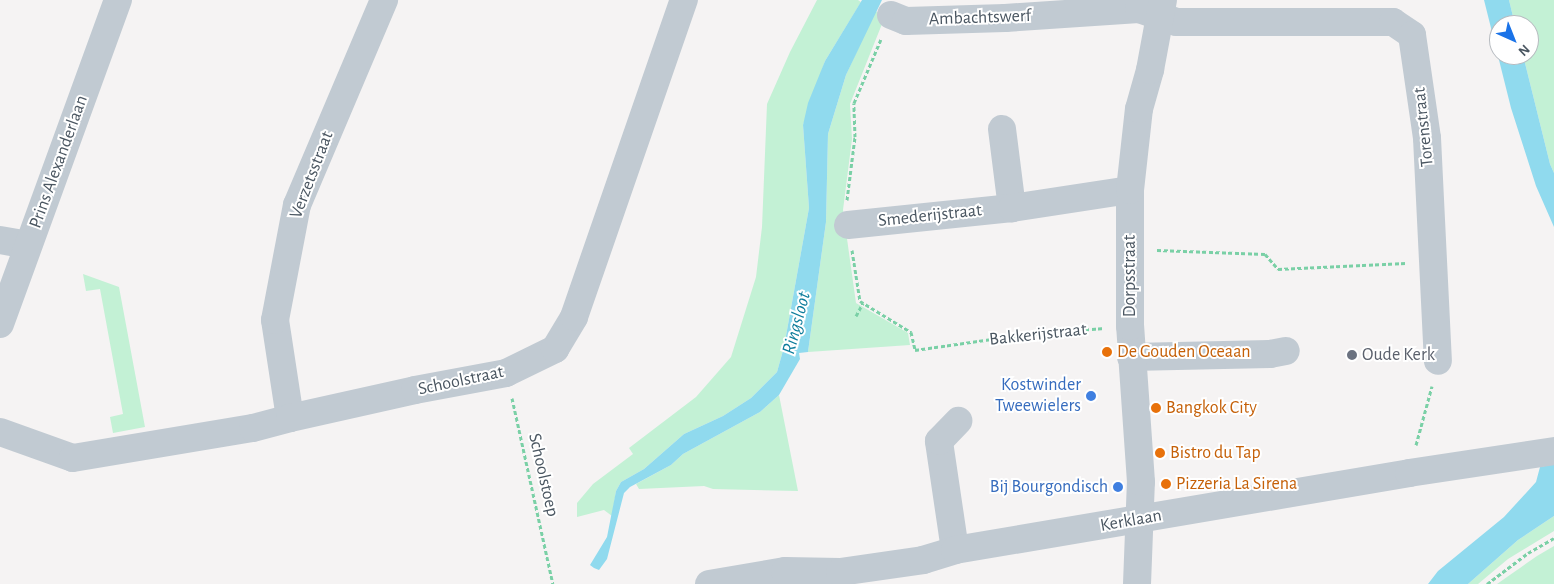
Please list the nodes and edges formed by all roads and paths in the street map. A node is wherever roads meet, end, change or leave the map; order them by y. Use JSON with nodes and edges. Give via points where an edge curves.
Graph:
{"nodes":[{"id":1,"x":118,"y":0,"type":"edge"},
{"id":2,"x":384,"y":0,"type":"edge"},
{"id":3,"x":684,"y":0,"type":"edge"},
{"id":4,"x":1161,"y":8,"type":"edge"},
{"id":5,"x":891,"y":15,"type":"dead end"},
{"id":6,"x":1002,"y":129,"type":"dead end"},
{"id":7,"x":1130,"y":190,"type":"junction"},
{"id":8,"x":1012,"y":208,"type":"junction"},
{"id":9,"x":848,"y":225,"type":"dead end"},
{"id":10,"x":0,"y":240,"type":"edge"},
{"id":11,"x":28,"y":245,"type":"junction"},
{"id":12,"x":1129,"y":249,"type":"junction"},
{"id":13,"x":1433,"y":262,"type":"junction"},
{"id":14,"x":863,"y":303,"type":"dead end"},
{"id":15,"x":856,"y":316,"type":"dead end"},
{"id":16,"x":0,"y":324,"type":"edge"},
{"id":17,"x":1130,"y":326,"type":"junction"},
{"id":18,"x":947,"y":347,"type":"dead end"},
{"id":19,"x":1286,"y":351,"type":"dead end"},
{"id":20,"x":1131,"y":357,"type":"junction"},
{"id":21,"x":1438,"y":361,"type":"joint"},
{"id":22,"x":506,"y":373,"type":"junction"},
{"id":23,"x":290,"y":418,"type":"junction"},
{"id":24,"x":958,"y":421,"type":"dead end"},
{"id":25,"x":0,"y":432,"type":"edge"},
{"id":26,"x":1554,"y":451,"type":"edge"},
{"id":27,"x":1409,"y":473,"type":"junction"},
{"id":28,"x":1139,"y":520,"type":"junction"},
{"id":29,"x":1554,"y":538,"type":"edge"},
{"id":30,"x":955,"y":550,"type":"junction"},
{"id":31,"x":554,"y":584,"type":"edge"},
{"id":32,"x":709,"y":584,"type":"edge"},
{"id":33,"x":1137,"y":584,"type":"edge"},
{"id":34,"x":1487,"y":584,"type":"edge"}],
"edges":[{"from":1,"to":11,"type":"street","name":"Prins Alexanderlaan"},
{"from":2,"to":23,"type":"street","name":"Verzetsstraat","via":[[297,205],[275,320]]},
{"from":3,"to":22,"type":"street","name":"Schoolstraat","via":[[574,317],[555,349]]},
{"from":4,"to":5,"type":"street","name":"Ambachtswerf","via":[[906,21]]},
{"from":4,"to":7,"type":"street","name":"Dorpsstraat","via":[[1150,70],[1139,108]]},
{"from":4,"to":13,"type":"street","name":"Torenstraat","via":[[1176,22],[1393,22],[1412,35],[1427,138]]},
{"from":6,"to":8,"type":"street"},
{"from":7,"to":8,"type":"street","name":"Smederijstraat"},
{"from":7,"to":12,"type":"street","name":"Dorpsstraat"},
{"from":8,"to":9,"type":"street","name":"Smederijstraat"},
{"from":10,"to":11,"type":"street"},
{"from":11,"to":16,"type":"street","name":"Prins Alexanderlaan"},
{"from":12,"to":13,"type":"path","via":[[1265,254],[1278,269]]},
{"from":12,"to":17,"type":"street","name":"Dorpsstraat"},
{"from":13,"to":21,"type":"street","name":"Torenstraat"},
{"from":14,"to":15,"type":"path"},
{"from":17,"to":18,"type":"path","name":"Bakkerijstraat","via":[[1027,334]]},
{"from":17,"to":20,"type":"street","name":"Dorpsstraat"},
{"from":19,"to":20,"type":"street"},
{"from":20,"to":28,"type":"street","name":"Dorpsstraat","via":[[1141,482]]},
{"from":21,"to":27,"type":"path"},
{"from":22,"to":23,"type":"street","name":"Schoolstraat"},
{"from":22,"to":31,"type":"path","name":"Schoolstoep"},
{"from":23,"to":25,"type":"street","name":"Schoolstraat","via":[[252,428],[73,458]]},
{"from":24,"to":30,"type":"street","via":[[939,441]]},
{"from":26,"to":27,"type":"street","name":"Kerklaan"},
{"from":27,"to":28,"type":"street","name":"Kerklaan"},
{"from":28,"to":30,"type":"street","name":"Kerklaan"},
{"from":28,"to":33,"type":"street","name":"Dorpsstraat"},
{"from":29,"to":34,"type":"path"},
{"from":30,"to":32,"type":"street","name":"Kerklaan","via":[[923,560],[840,572],[785,572]]}]}
